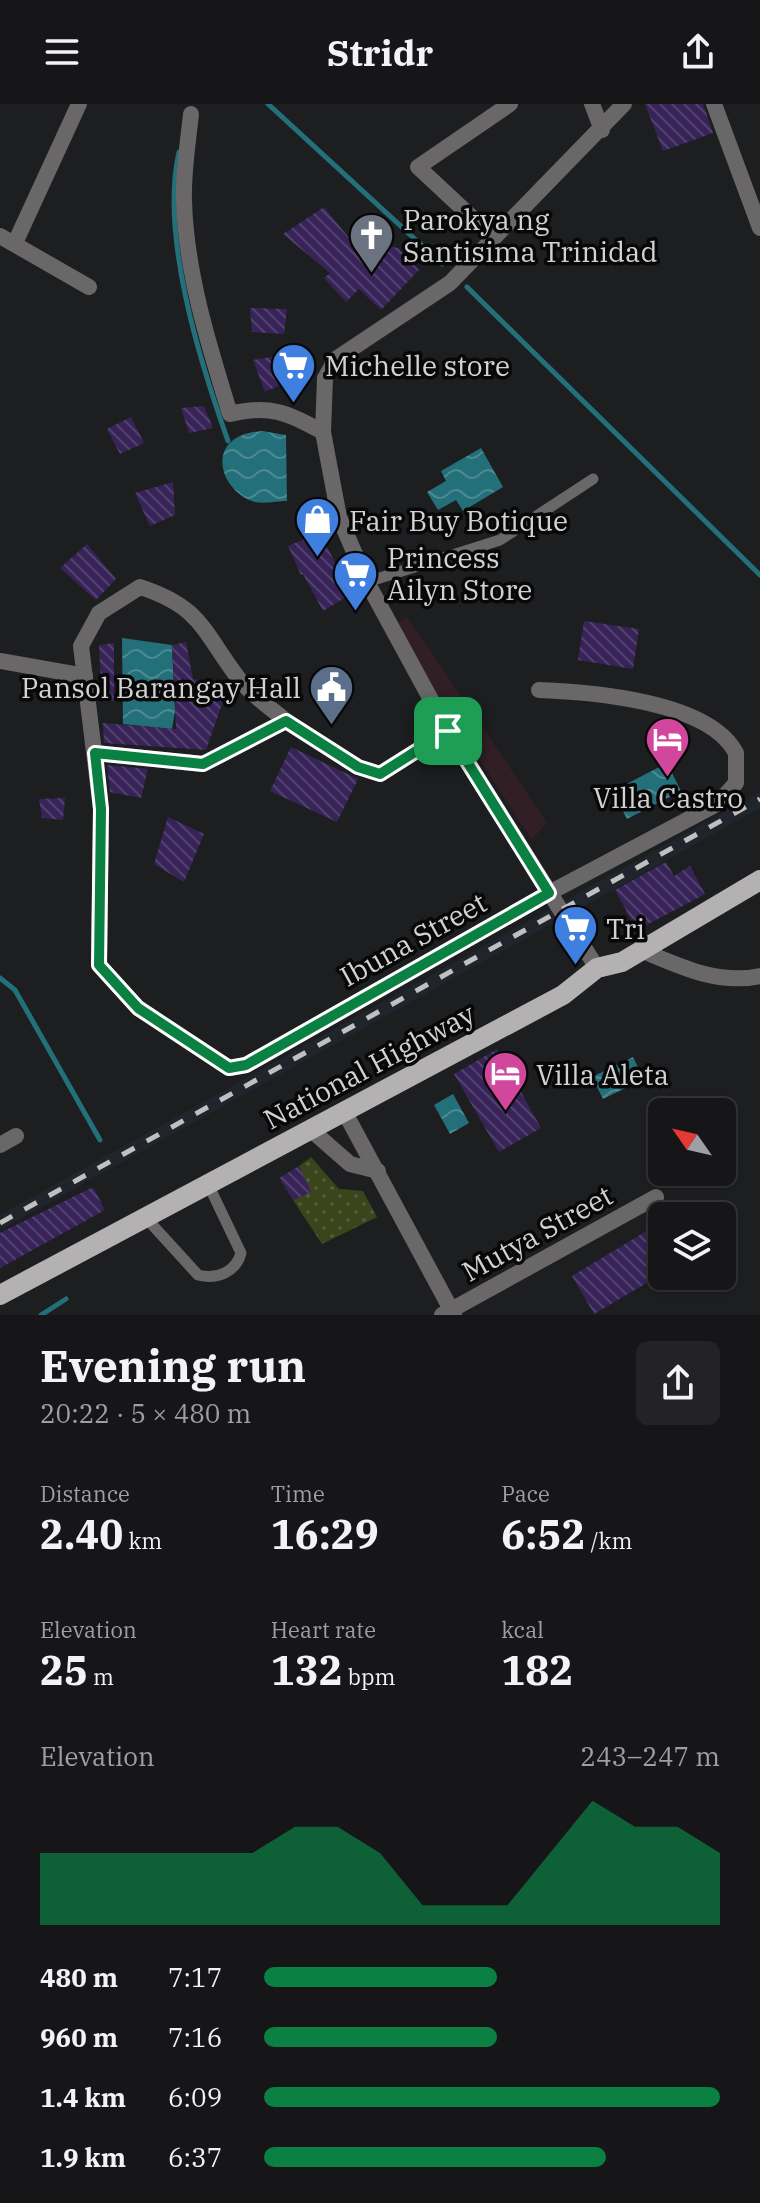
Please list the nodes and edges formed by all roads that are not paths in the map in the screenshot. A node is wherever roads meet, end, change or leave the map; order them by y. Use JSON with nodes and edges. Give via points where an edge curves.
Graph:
{"nodes":[{"id":1,"x":79,"y":104,"type":"edge"},
{"id":2,"x":510,"y":104,"type":"edge"},
{"id":3,"x":592,"y":104,"type":"edge"},
{"id":4,"x":624,"y":104,"type":"edge"},
{"id":5,"x":714,"y":104,"type":"edge"},
{"id":6,"x":191,"y":114,"type":"dead end"},
{"id":7,"x":602,"y":130,"type":"junction"},
{"id":8,"x":760,"y":228,"type":"edge"},
{"id":9,"x":493,"y":237,"type":"junction"},
{"id":10,"x":7,"y":239,"type":"edge"},
{"id":11,"x":89,"y":287,"type":"dead end"},
{"id":12,"x":323,"y":432,"type":"junction"},
{"id":13,"x":593,"y":479,"type":"dead end"},
{"id":14,"x":367,"y":582,"type":"junction"},
{"id":15,"x":0,"y":661,"type":"edge"},
{"id":16,"x":85,"y":676,"type":"junction"},
{"id":17,"x":539,"y":690,"type":"dead end"},
{"id":18,"x":286,"y":721,"type":"junction"},
{"id":19,"x":448,"y":731,"type":"junction"},
{"id":20,"x":95,"y":753,"type":"junction"},
{"id":21,"x":760,"y":880,"type":"edge"},
{"id":22,"x":549,"y":893,"type":"junction"},
{"id":23,"x":643,"y":951,"type":"junction"},
{"id":24,"x":597,"y":968,"type":"junction"},
{"id":25,"x":760,"y":976,"type":"edge"},
{"id":26,"x":344,"y":1111,"type":"junction"},
{"id":27,"x":310,"y":1129,"type":"junction"},
{"id":28,"x":16,"y":1136,"type":"dead end"},
{"id":29,"x":0,"y":1145,"type":"edge"},
{"id":30,"x":378,"y":1171,"type":"junction"},
{"id":31,"x":208,"y":1184,"type":"junction"},
{"id":32,"x":656,"y":1197,"type":"dead end"},
{"id":33,"x":146,"y":1218,"type":"junction"},
{"id":34,"x":0,"y":1295,"type":"edge"},
{"id":35,"x":449,"y":1313,"type":"edge"}],
"edges":[{"from":1,"to":10,"type":"street"},
{"from":2,"to":9,"type":"street","via":[[418,167]]},
{"from":3,"to":7,"type":"street"},
{"from":4,"to":7,"type":"street"},
{"from":5,"to":8,"type":"street"},
{"from":6,"to":12,"type":"street","via":[[184,187],[187,237],[210,350],[230,414],[282,410]]},
{"from":7,"to":9,"type":"street"},
{"from":9,"to":12,"type":"street","via":[[450,283],[336,359],[325,378]]},
{"from":10,"to":11,"type":"street"},
{"from":12,"to":14,"type":"street","via":[[339,517]]},
{"from":13,"to":14,"type":"lane","via":[[500,540]]},
{"from":14,"to":19,"type":"street"},
{"from":15,"to":16,"type":"street"},
{"from":16,"to":18,"type":"street","name":"Ibuna Street","via":[[81,646],[88,627],[99,613],[140,587],[167,595],[196,615],[240,682]]},
{"from":16,"to":20,"type":"street","name":"Ibuna Street"},
{"from":17,"to":22,"type":"street","name":"Ibuna Street","via":[[653,702],[724,736],[739,764],[731,791],[717,804]]},
{"from":18,"to":19,"type":"street","via":[[358,767],[380,774]]},
{"from":18,"to":20,"type":"street","via":[[203,764]]},
{"from":19,"to":22,"type":"street"},
{"from":20,"to":22,"type":"street","name":"Ibuna Street","via":[[101,809],[99,965],[138,1008],[221,1065],[246,1065]]},
{"from":21,"to":23,"type":"main road","name":"National Highway"},
{"from":22,"to":24,"type":"street"},
{"from":23,"to":24,"type":"main road","name":"National Highway"},
{"from":23,"to":25,"type":"street","via":[[700,975]]},
{"from":24,"to":26,"type":"main road","name":"National Highway","via":[[563,995]]},
{"from":26,"to":27,"type":"main road","name":"National Highway"},
{"from":26,"to":30,"type":"street"},
{"from":27,"to":30,"type":"street","via":[[350,1164]]},
{"from":27,"to":31,"type":"main road","name":"National Highway"},
{"from":28,"to":29,"type":"street"},
{"from":30,"to":35,"type":"street"},
{"from":31,"to":33,"type":"main road","name":"National Highway"},
{"from":31,"to":33,"type":"lane","via":[[241,1253],[224,1274],[198,1275]]},
{"from":32,"to":35,"type":"street","name":"Mutya Street"},
{"from":33,"to":34,"type":"main road","name":"National Highway"}]}
